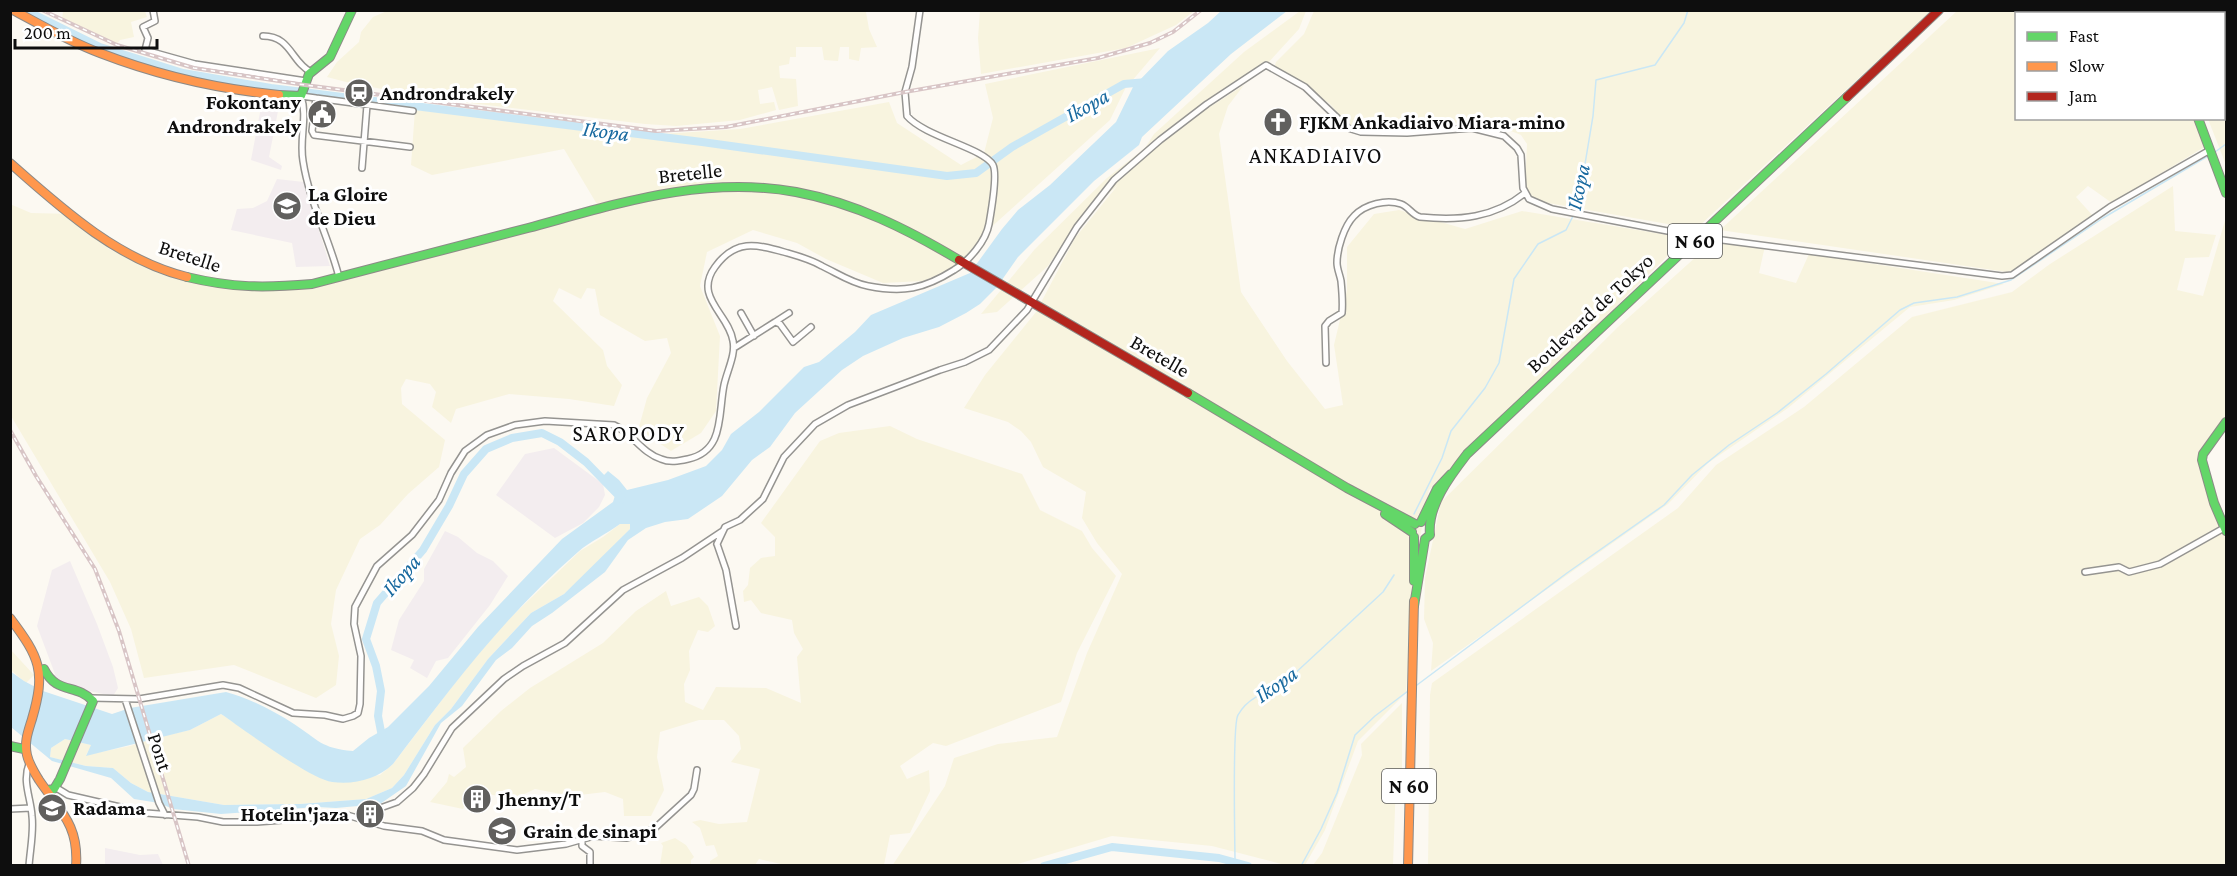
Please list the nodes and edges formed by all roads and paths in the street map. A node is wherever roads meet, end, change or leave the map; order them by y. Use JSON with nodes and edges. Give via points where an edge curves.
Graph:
{"nodes":[{"id":1,"x":13,"y":10,"type":"edge"},
{"id":2,"x":153,"y":10,"type":"edge"},
{"id":3,"x":352,"y":10,"type":"edge"},
{"id":4,"x":920,"y":10,"type":"edge"},
{"id":5,"x":1939,"y":10,"type":"edge"},
{"id":6,"x":263,"y":36,"type":"dead end"},
{"id":7,"x":311,"y":72,"type":"junction"},
{"id":8,"x":304,"y":89,"type":"junction"},
{"id":9,"x":316,"y":98,"type":"junction"},
{"id":10,"x":367,"y":105,"type":"junction"},
{"id":11,"x":413,"y":111,"type":"dead end"},
{"id":12,"x":2199,"y":120,"type":"edge"},
{"id":13,"x":365,"y":141,"type":"junction"},
{"id":14,"x":410,"y":147,"type":"dead end"},
{"id":15,"x":2210,"y":150,"type":"junction"},
{"id":16,"x":10,"y":163,"type":"edge"},
{"id":17,"x":362,"y":168,"type":"dead end"},
{"id":18,"x":1526,"y":194,"type":"junction"},
{"id":19,"x":2226,"y":194,"type":"edge"},
{"id":20,"x":1699,"y":237,"type":"junction"},
{"id":21,"x":965,"y":263,"type":"junction"},
{"id":22,"x":339,"y":277,"type":"junction"},
{"id":23,"x":1029,"y":300,"type":"junction"},
{"id":24,"x":741,"y":313,"type":"dead end"},
{"id":25,"x":789,"y":313,"type":"dead end"},
{"id":26,"x":775,"y":322,"type":"junction"},
{"id":27,"x":811,"y":327,"type":"dead end"},
{"id":28,"x":754,"y":336,"type":"junction"},
{"id":29,"x":734,"y":348,"type":"junction"},
{"id":30,"x":1326,"y":363,"type":"dead end"},
{"id":31,"x":2226,"y":422,"type":"edge"},
{"id":32,"x":1418,"y":528,"type":"junction"},
{"id":33,"x":2225,"y":529,"type":"edge"},
{"id":34,"x":1425,"y":539,"type":"junction"},
{"id":35,"x":717,"y":544,"type":"junction"},
{"id":36,"x":2085,"y":572,"type":"dead end"},
{"id":37,"x":1414,"y":606,"type":"junction"},
{"id":38,"x":10,"y":613,"type":"edge"},
{"id":39,"x":10,"y":618,"type":"edge"},
{"id":40,"x":736,"y":626,"type":"dead end"},
{"id":41,"x":51,"y":683,"type":"junction"},
{"id":42,"x":41,"y":685,"type":"junction"},
{"id":43,"x":91,"y":698,"type":"junction"},
{"id":44,"x":125,"y":699,"type":"junction"},
{"id":45,"x":25,"y":745,"type":"junction"},
{"id":46,"x":10,"y":746,"type":"edge"},
{"id":47,"x":30,"y":762,"type":"junction"},
{"id":48,"x":697,"y":770,"type":"dead end"},
{"id":49,"x":52,"y":789,"type":"junction"},
{"id":50,"x":31,"y":808,"type":"junction"},
{"id":51,"x":10,"y":809,"type":"edge"},
{"id":52,"x":374,"y":812,"type":"junction"},
{"id":53,"x":165,"y":815,"type":"junction"},
{"id":54,"x":357,"y":817,"type":"junction"},
{"id":55,"x":373,"y":822,"type":"junction"},
{"id":56,"x":582,"y":840,"type":"junction"},
{"id":57,"x":29,"y":866,"type":"edge"},
{"id":58,"x":76,"y":866,"type":"edge"},
{"id":59,"x":590,"y":866,"type":"edge"},
{"id":60,"x":1407,"y":866,"type":"edge"}],
"edges":[{"from":1,"to":8,"type":"main road","via":[[87,48],[148,70],[293,97]]},
{"from":2,"to":8,"type":"street","via":[[155,21],[143,27],[148,38],[145,50]]},
{"from":3,"to":7,"type":"main road","via":[[330,57]]},
{"from":4,"to":21,"type":"street","via":[[905,92],[907,116],[923,128],[987,158],[995,170],[988,230]]},
{"from":5,"to":20,"type":"main road","name":"Boulevard de Tokyo","number":"N 60"},
{"from":6,"to":7,"type":"street","via":[[286,44],[303,68]]},
{"from":7,"to":8,"type":"main road"},
{"from":8,"to":9,"type":"street"},
{"from":8,"to":22,"type":"street","via":[[301,148],[306,178]]},
{"from":9,"to":10,"type":"street"},
{"from":9,"to":13,"type":"street","via":[[314,135]]},
{"from":10,"to":11,"type":"street"},
{"from":10,"to":13,"type":"street"},
{"from":12,"to":15,"type":"main road"},
{"from":13,"to":14,"type":"street"},
{"from":13,"to":17,"type":"street"},
{"from":15,"to":19,"type":"main road"},
{"from":15,"to":20,"type":"street","via":[[2110,207],[2012,275]]},
{"from":16,"to":22,"type":"main road","name":"Bretelle","via":[[97,236],[205,284],[297,286]]},
{"from":18,"to":20,"type":"street","via":[[1528,199],[1552,209]]},
{"from":18,"to":23,"type":"street","via":[[1522,188],[1521,155],[1504,136],[1472,128],[1361,132],[1348,128],[1305,87],[1266,65],[1207,104],[1114,180],[1077,227]]},
{"from":18,"to":30,"type":"street","via":[[1480,217],[1420,217],[1403,205],[1389,202],[1369,206],[1354,216],[1338,254],[1342,314],[1325,326]]},
{"from":20,"to":32,"type":"main road","name":"Boulevard de Tokyo","number":"N 60","via":[[1467,454],[1434,492]]},
{"from":21,"to":22,"type":"main road","name":"Bretelle","via":[[855,207],[779,190],[714,187],[613,204]]},
{"from":21,"to":23,"type":"main road","name":"Bretelle"},
{"from":21,"to":29,"type":"street","via":[[922,287],[901,289],[867,286],[801,256],[760,245],[744,246],[722,258],[709,280],[711,300],[733,338]]},
{"from":23,"to":32,"type":"main road","name":"Bretelle","via":[[1347,488],[1352,496]]},
{"from":23,"to":35,"type":"street","via":[[989,350],[848,405],[815,424],[784,457],[763,499],[740,520],[725,527]]},
{"from":24,"to":28,"type":"street"},
{"from":25,"to":26,"type":"street"},
{"from":26,"to":27,"type":"street","via":[[793,342]]},
{"from":26,"to":28,"type":"street"},
{"from":28,"to":29,"type":"street"},
{"from":29,"to":44,"type":"street","via":[[715,442],[693,458],[662,460],[614,425],[545,421],[503,428],[465,452],[439,500],[412,535],[377,566],[355,607],[354,624],[361,656],[358,713],[353,716],[292,713],[239,688],[223,685]]},
{"from":31,"to":33,"type":"main road","via":[[2202,460]]},
{"from":32,"to":34,"type":"main road","via":[[1420,540]]},
{"from":32,"to":34,"type":"main road","via":[[1430,532]]},
{"from":32,"to":37,"type":"main road","name":"Boulevard de Tokyo"},
{"from":33,"to":36,"type":"street","via":[[2160,564],[2129,572],[2120,567]]},
{"from":34,"to":37,"type":"main road"},
{"from":35,"to":40,"type":"street"},
{"from":35,"to":52,"type":"street","via":[[721,532],[623,590],[566,643],[504,679],[452,728],[413,788],[397,802]]},
{"from":37,"to":60,"type":"main road","name":"Boulevard de Tokyo","number":"N 60"},
{"from":38,"to":41,"type":"main road","via":[[31,642]]},
{"from":39,"to":42,"type":"main road","via":[[34,653]]},
{"from":41,"to":42,"type":"main road"},
{"from":41,"to":43,"type":"main road"},
{"from":42,"to":45,"type":"main road"},
{"from":43,"to":44,"type":"street"},
{"from":43,"to":49,"type":"main road","via":[[91,707]]},
{"from":44,"to":53,"type":"street","name":"Pont"},
{"from":45,"to":46,"type":"main road"},
{"from":45,"to":47,"type":"main road"},
{"from":47,"to":49,"type":"main road"},
{"from":47,"to":50,"type":"street","via":[[26,772]]},
{"from":48,"to":56,"type":"street","via":[[691,795],[655,828],[627,838],[594,836]]},
{"from":49,"to":53,"type":"street"},
{"from":49,"to":58,"type":"main road","via":[[76,836]]},
{"from":50,"to":51,"type":"street"},
{"from":50,"to":57,"type":"street"},
{"from":52,"to":54,"type":"street"},
{"from":52,"to":55,"type":"street"},
{"from":53,"to":54,"type":"street","via":[[234,822]]},
{"from":54,"to":55,"type":"street"},
{"from":55,"to":56,"type":"street","via":[[502,850]]},
{"from":56,"to":59,"type":"street","via":[[582,846],[590,852]]}]}
